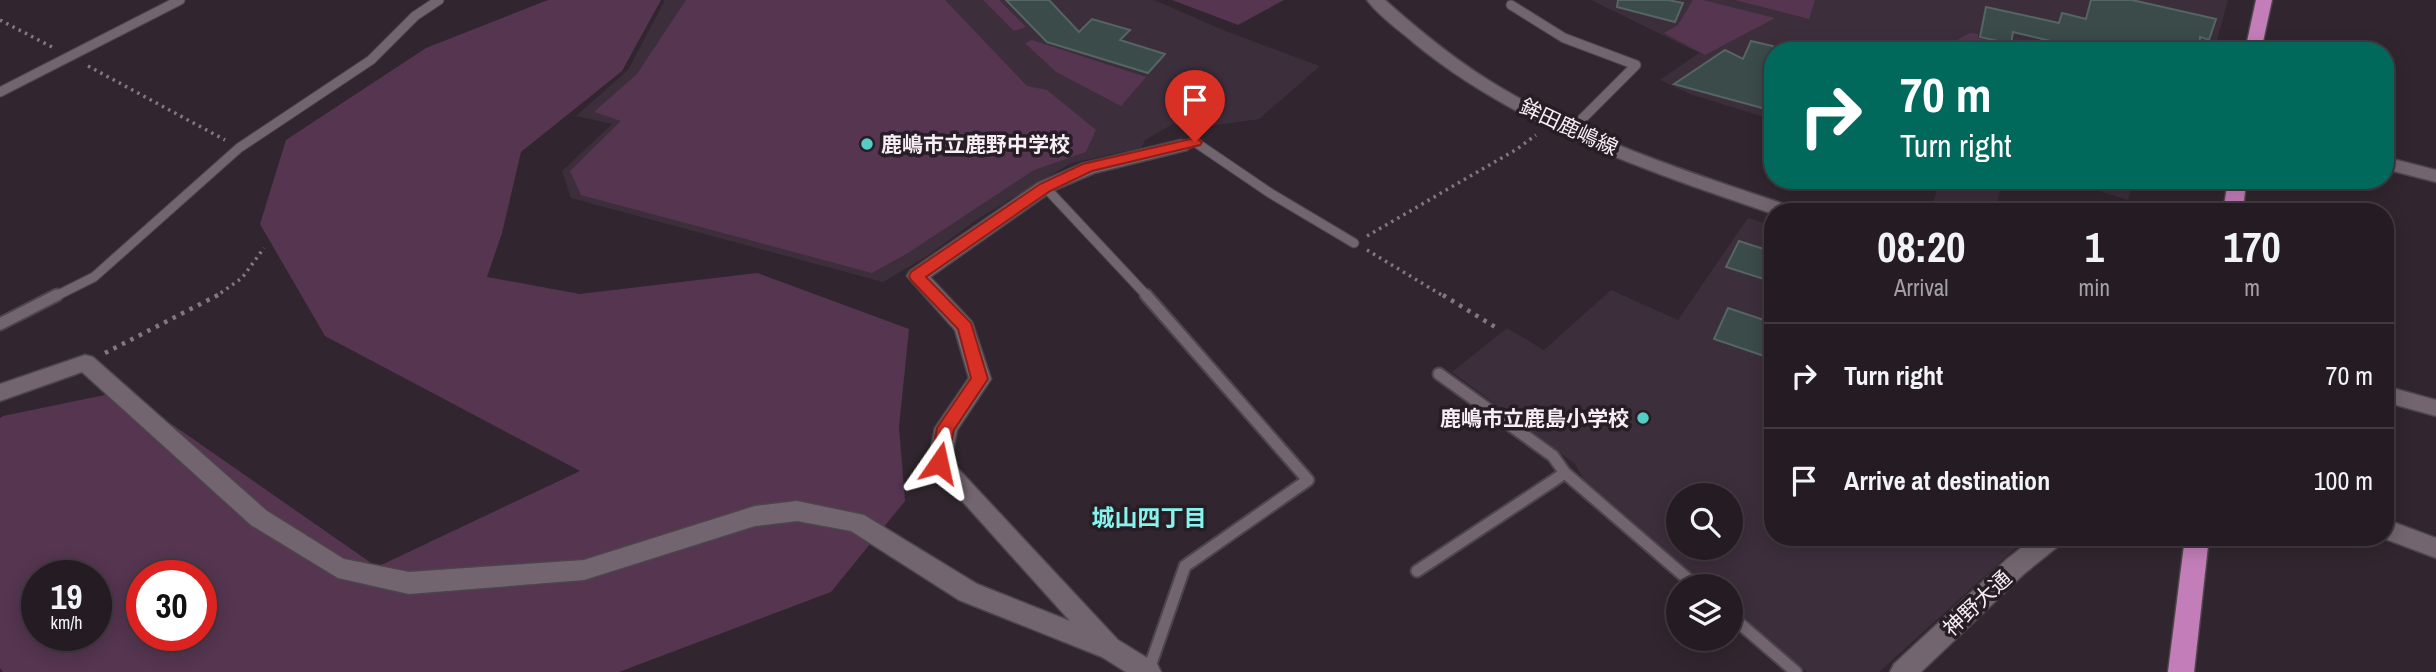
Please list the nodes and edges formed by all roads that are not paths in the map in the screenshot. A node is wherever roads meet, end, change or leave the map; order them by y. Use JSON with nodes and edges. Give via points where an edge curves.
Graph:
{"nodes":[{"id":1,"x":180,"y":0,"type":"edge"},
{"id":2,"x":439,"y":0,"type":"edge"},
{"id":3,"x":1375,"y":0,"type":"edge"},
{"id":4,"x":2264,"y":0,"type":"edge"},
{"id":5,"x":1511,"y":5,"type":"dead end"},
{"id":6,"x":2255,"y":42,"type":"edge"},
{"id":7,"x":0,"y":92,"type":"edge"},
{"id":8,"x":1571,"y":130,"type":"junction"},
{"id":9,"x":1181,"y":146,"type":"joint"},
{"id":10,"x":2394,"y":165,"type":"edge"},
{"id":11,"x":2436,"y":176,"type":"edge"},
{"id":12,"x":1045,"y":187,"type":"junction"},
{"id":13,"x":1764,"y":204,"type":"edge"},
{"id":14,"x":1354,"y":243,"type":"road end"},
{"id":15,"x":0,"y":324,"type":"edge"},
{"id":16,"x":1439,"y":374,"type":"dead end"},
{"id":17,"x":0,"y":393,"type":"edge"},
{"id":18,"x":2394,"y":396,"type":"edge"},
{"id":19,"x":2436,"y":408,"type":"edge"},
{"id":20,"x":1565,"y":473,"type":"junction"},
{"id":21,"x":2394,"y":532,"type":"edge"},
{"id":22,"x":2042,"y":546,"type":"edge"},
{"id":23,"x":2196,"y":546,"type":"edge"},
{"id":24,"x":2436,"y":548,"type":"edge"},
{"id":25,"x":1417,"y":571,"type":"dead end"},
{"id":26,"x":1682,"y":574,"type":"edge"},
{"id":27,"x":1743,"y":626,"type":"edge"},
{"id":28,"x":1111,"y":649,"type":"junction"},
{"id":29,"x":1148,"y":672,"type":"edge"},
{"id":30,"x":1796,"y":672,"type":"edge"},
{"id":31,"x":1903,"y":672,"type":"edge"},
{"id":32,"x":2181,"y":672,"type":"edge"}],
"edges":[{"from":1,"to":7,"type":"lane"},
{"from":2,"to":15,"type":"lane","via":[[415,16],[371,60],[239,148],[94,277]]},
{"from":3,"to":8,"type":"street","name":"鉾田鹿嶋線","via":[[1463,72]]},
{"from":4,"to":6,"type":"main road"},
{"from":5,"to":8,"type":"lane","via":[[1564,38],[1636,65]]},
{"from":8,"to":13,"type":"street","name":"鉾田鹿嶋線"},
{"from":9,"to":12,"type":"street","via":[[1088,168]]},
{"from":9,"to":14,"type":"lane","via":[[1195,142]]},
{"from":10,"to":11,"type":"street"},
{"from":12,"to":28,"type":"street","via":[[917,276],[965,327],[980,379],[946,428],[939,463]]},
{"from":12,"to":29,"type":"lane","via":[[1308,480],[1185,566]]},
{"from":16,"to":20,"type":"lane","via":[[1553,456]]},
{"from":17,"to":28,"type":"street","via":[[85,363],[259,518],[338,568],[409,583],[584,570],[755,516],[797,511],[856,522],[968,592]]},
{"from":18,"to":19,"type":"street"},
{"from":20,"to":25,"type":"lane"},
{"from":20,"to":26,"type":"lane"},
{"from":21,"to":24,"type":"street"},
{"from":22,"to":31,"type":"street","name":"神野大通"},
{"from":23,"to":32,"type":"main road"},
{"from":27,"to":30,"type":"lane"},
{"from":28,"to":29,"type":"street"}]}
